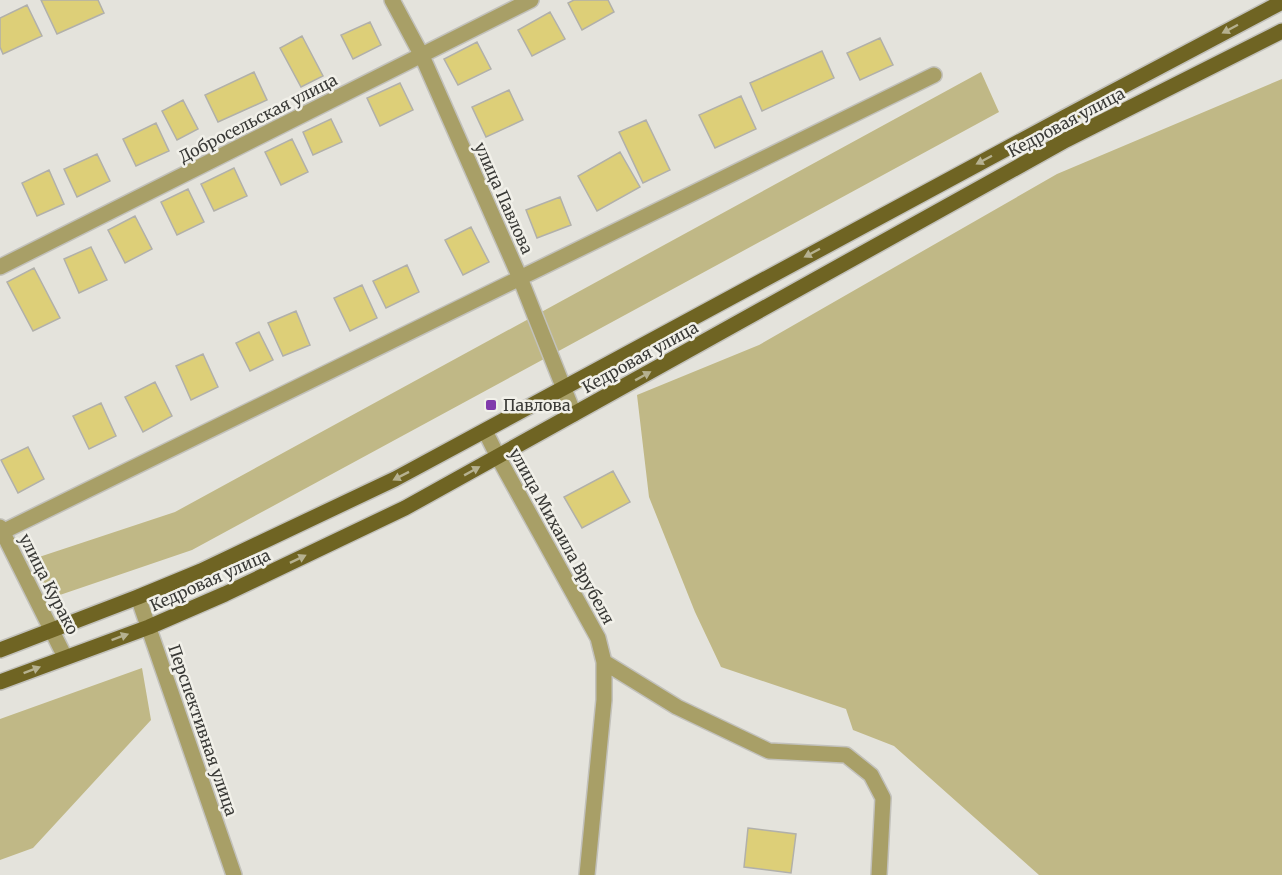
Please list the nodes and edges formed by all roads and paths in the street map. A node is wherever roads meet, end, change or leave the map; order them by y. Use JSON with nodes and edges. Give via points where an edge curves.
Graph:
{"nodes":[{"id":1,"x":392,"y":0,"type":"edge"},
{"id":2,"x":531,"y":0,"type":"edge"},
{"id":3,"x":1282,"y":2,"type":"edge"},
{"id":4,"x":1282,"y":31,"type":"edge"},
{"id":5,"x":422,"y":56,"type":"junction"},
{"id":6,"x":934,"y":75,"type":"dead end"},
{"id":7,"x":0,"y":267,"type":"edge"},
{"id":8,"x":520,"y":278,"type":"junction"},
{"id":9,"x":564,"y":387,"type":"junction"},
{"id":10,"x":574,"y":414,"type":"junction"},
{"id":11,"x":486,"y":431,"type":"junction"},
{"id":12,"x":498,"y":457,"type":"junction"},
{"id":13,"x":1,"y":530,"type":"edge"},
{"id":14,"x":138,"y":597,"type":"junction"},
{"id":15,"x":149,"y":627,"type":"junction"},
{"id":16,"x":52,"y":631,"type":"junction"},
{"id":17,"x":0,"y":650,"type":"edge"},
{"id":18,"x":65,"y":657,"type":"junction"},
{"id":19,"x":604,"y":662,"type":"junction"},
{"id":20,"x":0,"y":682,"type":"edge"},
{"id":21,"x":234,"y":875,"type":"edge"},
{"id":22,"x":587,"y":875,"type":"edge"},
{"id":23,"x":879,"y":875,"type":"edge"}],
"edges":[{"from":1,"to":5,"type":"street","name":"улица Павлова"},
{"from":2,"to":5,"type":"street","name":"Добросельская улица"},
{"from":3,"to":9,"type":"main road","name":"Кедровая улица","one_way":true},
{"from":10,"to":4,"type":"main road","name":"Кедровая улица","one_way":true,"via":[[1066,140]]},
{"from":5,"to":7,"type":"street","name":"Добросельская улица"},
{"from":5,"to":8,"type":"street","name":"улица Павлова"},
{"from":6,"to":8,"type":"street"},
{"from":8,"to":9,"type":"street","name":"улица Павлова"},
{"from":8,"to":13,"type":"street"},
{"from":9,"to":10,"type":"street","name":"улица Павлова"},
{"from":9,"to":11,"type":"main road","name":"Кедровая улица"},
{"from":10,"to":12,"type":"main road","name":"Кедровая улица"},
{"from":11,"to":12,"type":"street","name":"улица Михаила Врубеля"},
{"from":11,"to":14,"type":"main road","name":"Кедровая улица","one_way":true,"via":[[363,494]]},
{"from":15,"to":12,"type":"main road","name":"Кедровая улица","one_way":true,"via":[[405,508]]},
{"from":12,"to":19,"type":"street","name":"улица Михаила Врубеля","via":[[598,638]]},
{"from":13,"to":16,"type":"street","name":"улица Курако"},
{"from":14,"to":15,"type":"street","name":"Перспективная улица"},
{"from":14,"to":16,"type":"main road","name":"Кедровая улица"},
{"from":18,"to":15,"type":"main road","name":"Кедровая улица","one_way":true},
{"from":15,"to":21,"type":"street","name":"Перспективная улица"},
{"from":16,"to":17,"type":"main road","name":"Кедровая улица"},
{"from":16,"to":18,"type":"street","name":"улица Курако"},
{"from":20,"to":18,"type":"main road","name":"Кедровая улица","one_way":true},
{"from":19,"to":22,"type":"street","name":"улица Михаила Врубеля","via":[[604,700]]},
{"from":19,"to":23,"type":"street","via":[[677,707],[769,751],[846,755],[871,776],[883,798]]}]}
